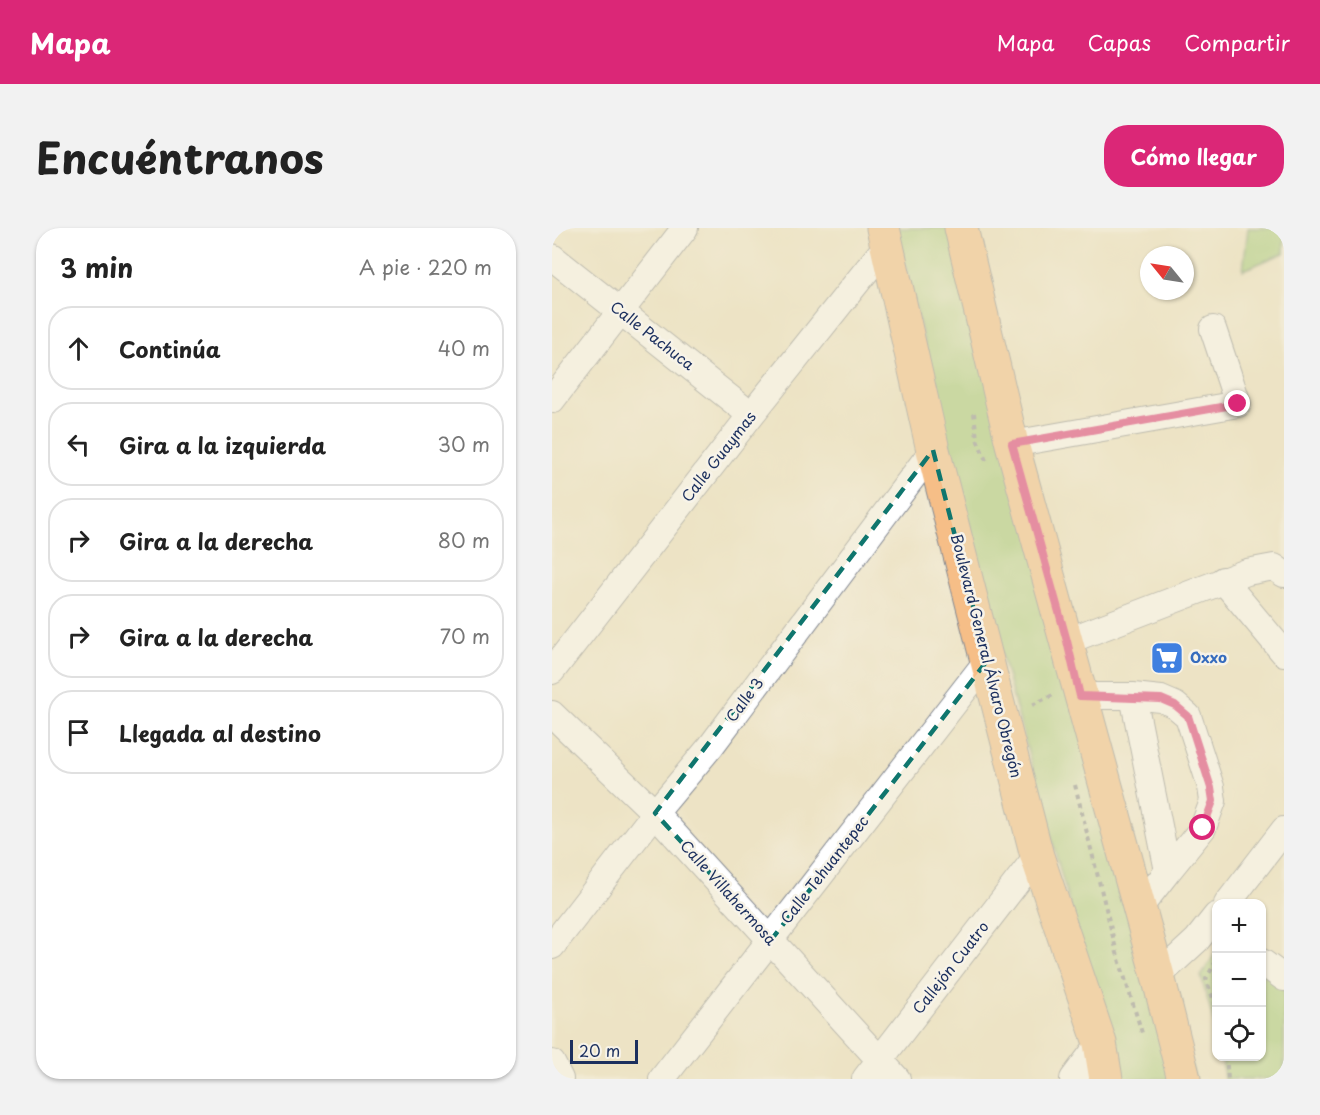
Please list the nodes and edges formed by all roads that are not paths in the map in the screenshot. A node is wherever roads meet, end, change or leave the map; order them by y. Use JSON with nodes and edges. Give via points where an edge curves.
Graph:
{"nodes":[{"id":1,"x":685,"y":228,"type":"edge"},
{"id":2,"x":961,"y":228,"type":"edge"},
{"id":3,"x":885,"y":236,"type":"edge"},
{"id":4,"x":552,"y":257,"type":"edge"},
{"id":5,"x":620,"y":311,"type":"junction"},
{"id":6,"x":1213,"y":329,"type":"dead end"},
{"id":7,"x":552,"y":400,"type":"edge"},
{"id":8,"x":751,"y":415,"type":"junction"},
{"id":9,"x":1012,"y":444,"type":"junction"},
{"id":10,"x":933,"y":450,"type":"junction"},
{"id":11,"x":1281,"y":569,"type":"edge"},
{"id":12,"x":1223,"y":580,"type":"junction"},
{"id":13,"x":1067,"y":641,"type":"junction"},
{"id":14,"x":1284,"y":653,"type":"edge"},
{"id":15,"x":987,"y":661,"type":"junction"},
{"id":16,"x":552,"y":671,"type":"edge"},
{"id":17,"x":1070,"y":694,"type":"junction"},
{"id":18,"x":1133,"y":696,"type":"junction"},
{"id":19,"x":552,"y":714,"type":"edge"},
{"id":20,"x":655,"y":813,"type":"junction"},
{"id":21,"x":1284,"y":830,"type":"edge"},
{"id":22,"x":1037,"y":856,"type":"junction"},
{"id":23,"x":1168,"y":871,"type":"junction"},
{"id":24,"x":1230,"y":899,"type":"edge"},
{"id":25,"x":1139,"y":908,"type":"junction"},
{"id":26,"x":1212,"y":926,"type":"edge"},
{"id":27,"x":771,"y":940,"type":"junction"},
{"id":28,"x":552,"y":946,"type":"edge"},
{"id":29,"x":1266,"y":965,"type":"edge"},
{"id":30,"x":1158,"y":976,"type":"junction"},
{"id":31,"x":1284,"y":978,"type":"edge"},
{"id":32,"x":1100,"y":1043,"type":"junction"},
{"id":33,"x":552,"y":1064,"type":"edge"},
{"id":34,"x":872,"y":1069,"type":"edge"},
{"id":35,"x":560,"y":1079,"type":"edge"},
{"id":36,"x":662,"y":1079,"type":"edge"},
{"id":37,"x":897,"y":1079,"type":"edge"},
{"id":38,"x":1073,"y":1079,"type":"edge"},
{"id":39,"x":1107,"y":1079,"type":"edge"},
{"id":40,"x":1184,"y":1079,"type":"edge"}],
"edges":[{"from":1,"to":5,"type":"street"},
{"from":2,"to":9,"type":"main road"},
{"from":3,"to":8,"type":"street","name":"Calle Guaymas"},
{"from":3,"to":10,"type":"main road","name":"Boulevard General Álvaro Obregón"},
{"from":4,"to":5,"type":"street","name":"Calle Pachuca"},
{"from":5,"to":7,"type":"street"},
{"from":5,"to":8,"type":"street","name":"Calle Pachuca"},
{"from":6,"to":9,"type":"street","via":[[1238,404]]},
{"from":8,"to":16,"type":"street","name":"Calle Guaymas"},
{"from":9,"to":13,"type":"main road"},
{"from":10,"to":15,"type":"main road","name":"Boulevard General Álvaro Obregón"},
{"from":10,"to":20,"type":"street","name":"Calle 3","via":[[711,746]]},
{"from":11,"to":12,"type":"street","via":[[1247,572]]},
{"from":12,"to":13,"type":"street"},
{"from":12,"to":14,"type":"street"},
{"from":13,"to":17,"type":"main road"},
{"from":15,"to":22,"type":"main road","name":"Boulevard General Álvaro Obregón"},
{"from":15,"to":27,"type":"street","name":"Calle Tehuantepec"},
{"from":17,"to":18,"type":"street"},
{"from":17,"to":25,"type":"main road"},
{"from":18,"to":23,"type":"street"},
{"from":18,"to":23,"type":"street","via":[[1161,699],[1188,716],[1211,788],[1213,801],[1203,828]]},
{"from":19,"to":20,"type":"street","name":"Calle Villahermosa"},
{"from":20,"to":27,"type":"street","name":"Calle Villahermosa"},
{"from":20,"to":28,"type":"street","name":"Calle 3"},
{"from":21,"to":24,"type":"street"},
{"from":22,"to":32,"type":"main road","name":"Boulevard General Álvaro Obregón"},
{"from":22,"to":34,"type":"street","name":"Callejón Cuatro"},
{"from":23,"to":25,"type":"street"},
{"from":25,"to":30,"type":"main road"},
{"from":26,"to":30,"type":"street"},
{"from":27,"to":34,"type":"street","name":"Calle Villahermosa"},
{"from":27,"to":36,"type":"street","name":"Calle Tehuantepec"},
{"from":29,"to":31,"type":"street"},
{"from":30,"to":40,"type":"main road"},
{"from":32,"to":38,"type":"street"},
{"from":32,"to":39,"type":"main road","name":"Boulevard General Álvaro Obregón"},
{"from":33,"to":35,"type":"street"},
{"from":34,"to":37,"type":"street","name":"Calle Villahermosa"}]}
